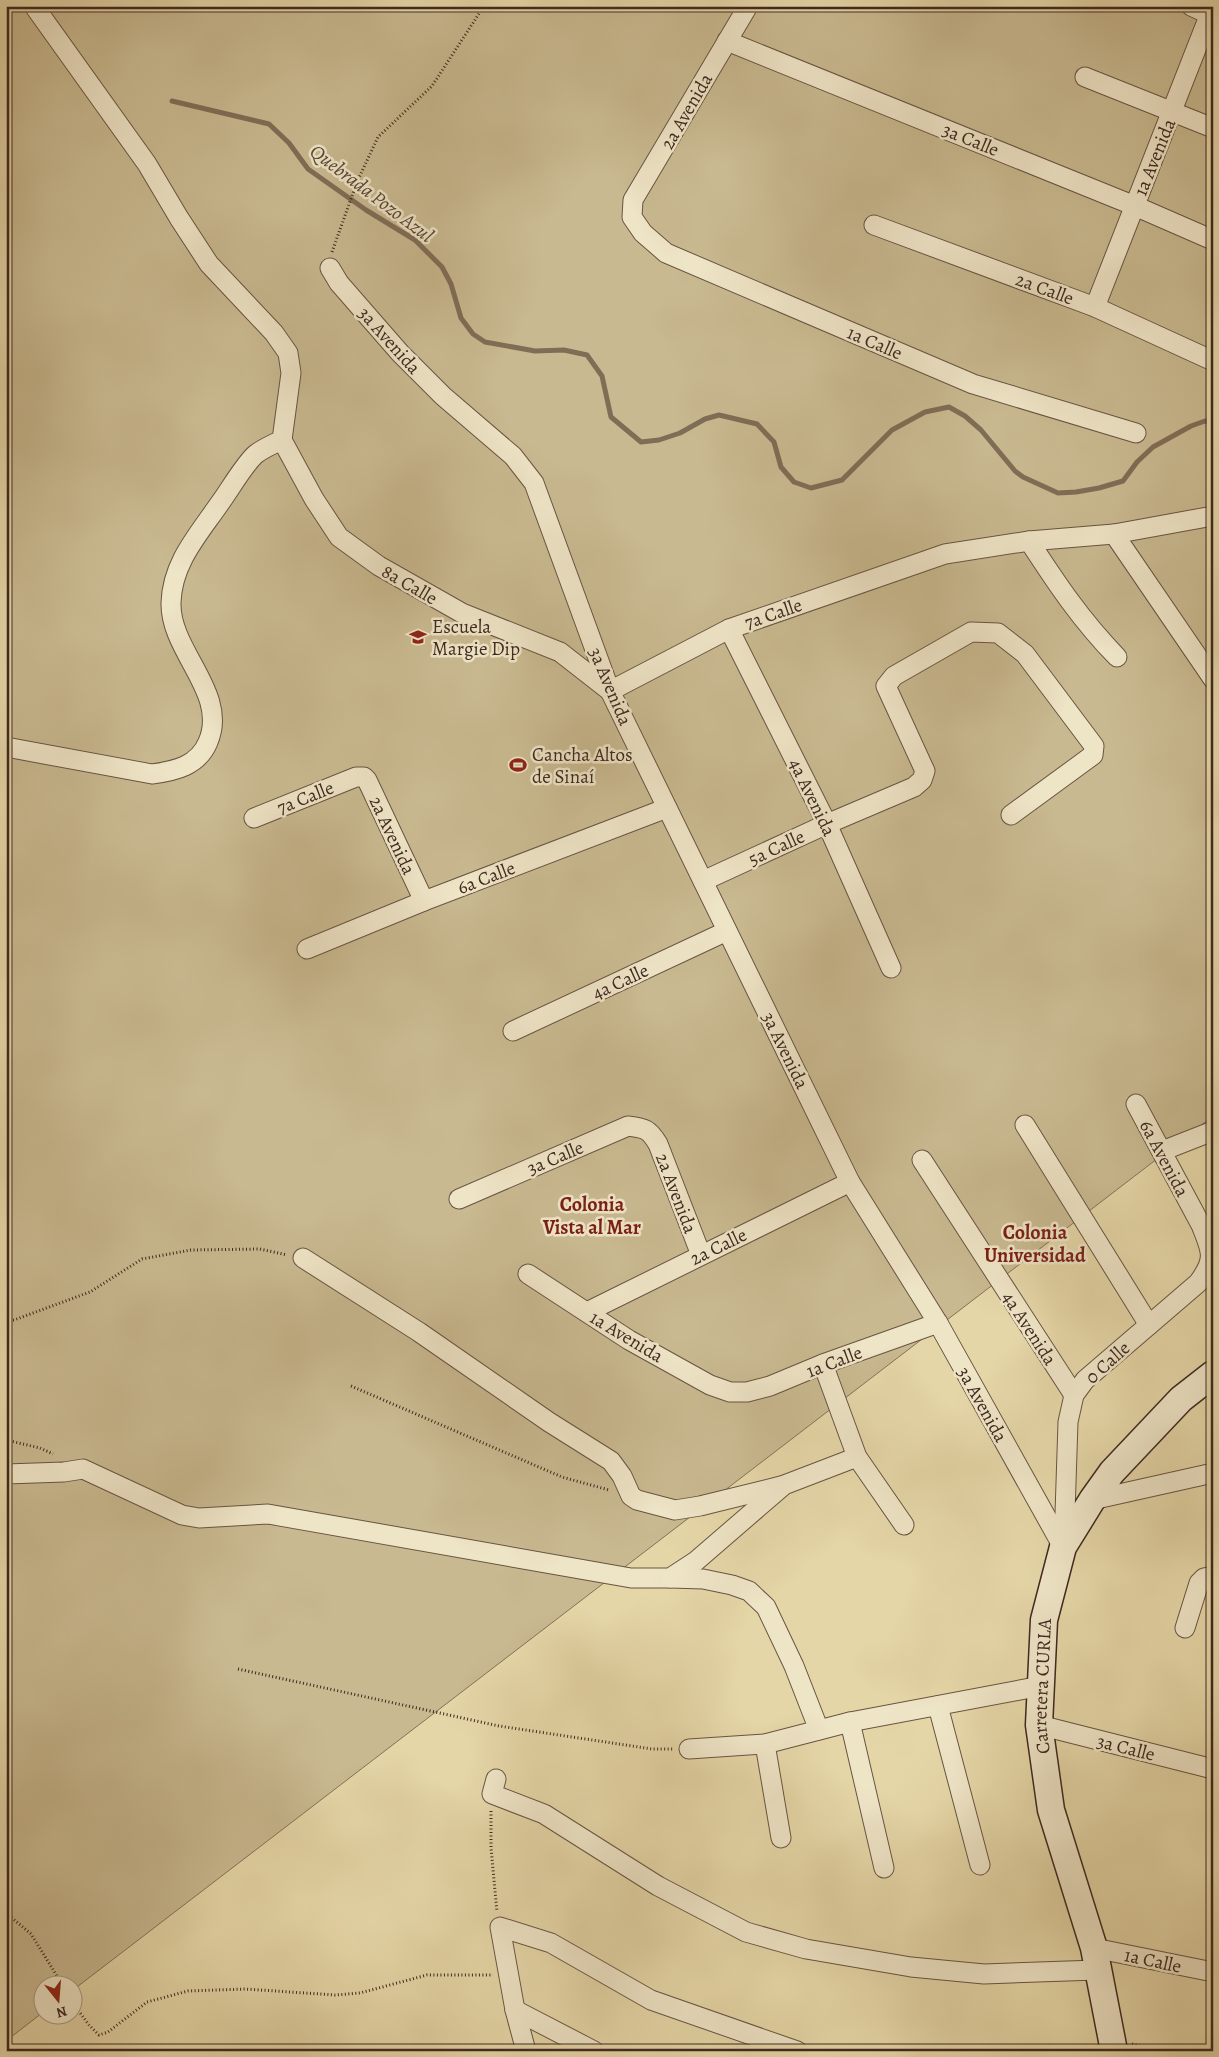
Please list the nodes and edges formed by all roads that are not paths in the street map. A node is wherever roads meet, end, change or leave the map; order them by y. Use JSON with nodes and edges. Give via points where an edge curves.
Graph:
{"nodes":[{"id":1,"x":34,"y":6,"type":"edge"},
{"id":2,"x":748,"y":6,"type":"edge"},
{"id":3,"x":1191,"y":6,"type":"edge"},
{"id":4,"x":1212,"y":12,"type":"edge"},
{"id":5,"x":727,"y":41,"type":"junction"},
{"id":6,"x":1085,"y":77,"type":"dead end"},
{"id":7,"x":1172,"y":112,"type":"junction"},
{"id":8,"x":1213,"y":128,"type":"edge"},
{"id":9,"x":1135,"y":206,"type":"junction"},
{"id":10,"x":632,"y":217,"type":"joint"},
{"id":11,"x":874,"y":225,"type":"dead end"},
{"id":12,"x":1213,"y":240,"type":"edge"},
{"id":13,"x":330,"y":268,"type":"road end"},
{"id":14,"x":1095,"y":307,"type":"junction"},
{"id":15,"x":1213,"y":361,"type":"edge"},
{"id":16,"x":1136,"y":433,"type":"dead end"},
{"id":17,"x":282,"y":440,"type":"junction"},
{"id":18,"x":1213,"y":516,"type":"edge"},
{"id":19,"x":1114,"y":534,"type":"junction"},
{"id":20,"x":1028,"y":541,"type":"junction"},
{"id":21,"x":729,"y":629,"type":"junction"},
{"id":22,"x":1117,"y":657,"type":"dead end"},
{"id":23,"x":1213,"y":679,"type":"edge"},
{"id":24,"x":610,"y":691,"type":"junction"},
{"id":25,"x":6,"y":747,"type":"edge"},
{"id":26,"x":356,"y":777,"type":"joint"},
{"id":27,"x":667,"y":808,"type":"junction"},
{"id":28,"x":1011,"y":816,"type":"dead end"},
{"id":29,"x":254,"y":818,"type":"dead end"},
{"id":30,"x":826,"y":824,"type":"junction"},
{"id":31,"x":703,"y":881,"type":"junction"},
{"id":32,"x":424,"y":901,"type":"junction"},
{"id":33,"x":727,"y":931,"type":"junction"},
{"id":34,"x":307,"y":949,"type":"dead end"},
{"id":35,"x":891,"y":968,"type":"dead end"},
{"id":36,"x":513,"y":1032,"type":"dead end"},
{"id":37,"x":1136,"y":1104,"type":"dead end"},
{"id":38,"x":1025,"y":1124,"type":"dead end"},
{"id":39,"x":1213,"y":1131,"type":"edge"},
{"id":40,"x":651,"y":1133,"type":"joint"},
{"id":41,"x":1162,"y":1151,"type":"junction"},
{"id":42,"x":922,"y":1160,"type":"dead end"},
{"id":43,"x":850,"y":1182,"type":"junction"},
{"id":44,"x":459,"y":1199,"type":"dead end"},
{"id":45,"x":701,"y":1255,"type":"junction"},
{"id":46,"x":303,"y":1258,"type":"road end"},
{"id":47,"x":1209,"y":1268,"type":"joint"},
{"id":48,"x":528,"y":1274,"type":"dead end"},
{"id":49,"x":588,"y":1312,"type":"junction"},
{"id":50,"x":938,"y":1323,"type":"junction"},
{"id":51,"x":1149,"y":1325,"type":"junction"},
{"id":52,"x":823,"y":1364,"type":"junction"},
{"id":53,"x":1213,"y":1374,"type":"edge"},
{"id":54,"x":730,"y":1392,"type":"joint"},
{"id":55,"x":1074,"y":1396,"type":"junction"},
{"id":56,"x":857,"y":1457,"type":"junction"},
{"id":57,"x":1213,"y":1472,"type":"edge"},
{"id":58,"x":6,"y":1474,"type":"edge"},
{"id":59,"x":784,"y":1485,"type":"junction"},
{"id":60,"x":1092,"y":1500,"type":"junction"},
{"id":61,"x":904,"y":1525,"type":"dead end"},
{"id":62,"x":1064,"y":1547,"type":"junction"},
{"id":63,"x":1213,"y":1576,"type":"edge"},
{"id":64,"x":670,"y":1578,"type":"junction"},
{"id":65,"x":1185,"y":1628,"type":"dead end"},
{"id":66,"x":1040,"y":1686,"type":"junction"},
{"id":67,"x":938,"y":1706,"type":"junction"},
{"id":68,"x":850,"y":1722,"type":"junction"},
{"id":69,"x":1039,"y":1725,"type":"junction"},
{"id":70,"x":819,"y":1730,"type":"junction"},
{"id":71,"x":765,"y":1744,"type":"junction"},
{"id":72,"x":689,"y":1749,"type":"road end"},
{"id":73,"x":1213,"y":1769,"type":"edge"},
{"id":74,"x":494,"y":1786,"type":"road end"},
{"id":75,"x":781,"y":1838,"type":"dead end"},
{"id":76,"x":980,"y":1865,"type":"dead end"},
{"id":77,"x":884,"y":1868,"type":"dead end"},
{"id":78,"x":1096,"y":1959,"type":"junction"},
{"id":79,"x":1213,"y":1972,"type":"edge"},
{"id":80,"x":515,"y":2010,"type":"junction"},
{"id":81,"x":1113,"y":2045,"type":"edge"},
{"id":82,"x":794,"y":2050,"type":"edge"},
{"id":83,"x":526,"y":2051,"type":"edge"},
{"id":84,"x":594,"y":2051,"type":"edge"}],
"edges":[{"from":1,"to":17,"type":"street","via":[[147,164],[209,264],[274,333],[288,353],[291,373]]},
{"from":2,"to":5,"type":"street","name":"2a Avenida"},
{"from":3,"to":4,"type":"street"},
{"from":4,"to":7,"type":"street","name":"1a Avenida"},
{"from":5,"to":9,"type":"street","name":"3a Calle"},
{"from":5,"to":10,"type":"street","name":"2a Avenida","via":[[633,200]]},
{"from":6,"to":7,"type":"street"},
{"from":7,"to":8,"type":"street"},
{"from":7,"to":9,"type":"street","name":"1a Avenida"},
{"from":9,"to":12,"type":"street","name":"3a Calle"},
{"from":9,"to":14,"type":"street","name":"1a Avenida"},
{"from":10,"to":16,"type":"street","name":"1a Calle","via":[[643,233],[666,252],[711,272],[973,384]]},
{"from":11,"to":14,"type":"street","name":"2a Calle"},
{"from":13,"to":24,"type":"street","name":"3a Avenida","via":[[339,283],[400,352],[443,396],[513,456],[534,483]]},
{"from":14,"to":15,"type":"street","name":"2a Calle"},
{"from":17,"to":24,"type":"street","name":"8a Calle","via":[[314,499],[339,536],[379,566],[462,614],[560,652]]},
{"from":17,"to":25,"type":"street","via":[[254,455],[186,550],[172,585],[171,606],[175,626],[214,716],[206,748],[194,762],[175,771],[152,774]]},
{"from":18,"to":19,"type":"street","name":"7a Calle"},
{"from":19,"to":20,"type":"street","name":"7a Calle"},
{"from":19,"to":23,"type":"street"},
{"from":20,"to":21,"type":"street","name":"7a Calle","via":[[945,554]]},
{"from":20,"to":22,"type":"street","via":[[1086,624]]},
{"from":21,"to":24,"type":"street","name":"7a Calle"},
{"from":21,"to":30,"type":"street","name":"4a Avenida"},
{"from":24,"to":27,"type":"street","name":"3a Avenida"},
{"from":26,"to":29,"type":"street","name":"7a Calle"},
{"from":26,"to":32,"type":"street","name":"2a Avenida","via":[[368,780]]},
{"from":27,"to":31,"type":"street","name":"3a Avenida"},
{"from":27,"to":32,"type":"street","name":"6a Calle"},
{"from":28,"to":30,"type":"street","name":"5a Calle","via":[[1093,755],[1094,746],[1025,654],[998,634],[971,632],[894,676],[886,686],[925,771],[922,780],[914,787]]},
{"from":30,"to":31,"type":"street","name":"5a Calle"},
{"from":30,"to":35,"type":"street","name":"4a Avenida"},
{"from":31,"to":33,"type":"street","name":"3a Avenida"},
{"from":32,"to":34,"type":"street","name":"6a Calle"},
{"from":33,"to":36,"type":"street","name":"4a Calle"},
{"from":33,"to":43,"type":"street","name":"3a Avenida"},
{"from":37,"to":41,"type":"street","name":"6a Avenida"},
{"from":38,"to":51,"type":"street"},
{"from":39,"to":41,"type":"street"},
{"from":40,"to":44,"type":"street","name":"3a Calle","via":[[628,1126]]},
{"from":40,"to":45,"type":"street","name":"2a Avenida"},
{"from":41,"to":47,"type":"street","name":"6a Avenida","via":[[1209,1243]]},
{"from":42,"to":55,"type":"street","name":"4a Avenida"},
{"from":43,"to":45,"type":"street","name":"2a Calle"},
{"from":43,"to":50,"type":"street","name":"3a Avenida"},
{"from":45,"to":49,"type":"street","name":"2a Calle"},
{"from":46,"to":59,"type":"street","via":[[420,1332],[611,1461],[631,1496],[637,1500],[675,1510]]},
{"from":47,"to":51,"type":"street","name":"0 Calle","via":[[1198,1283]]},
{"from":48,"to":49,"type":"street","name":"1a Avenida"},
{"from":49,"to":54,"type":"street","name":"1a Avenida","via":[[629,1340]]},
{"from":50,"to":52,"type":"street","name":"1a Calle"},
{"from":50,"to":62,"type":"street","name":"3a Avenida"},
{"from":51,"to":55,"type":"street","name":"0 Calle","via":[[1085,1380]]},
{"from":52,"to":54,"type":"street","name":"1a Calle","via":[[770,1386],[747,1392]]},
{"from":52,"to":56,"type":"street"},
{"from":53,"to":60,"type":"main road","name":"Carretera CURLA","via":[[1181,1399],[1112,1472]]},
{"from":55,"to":62,"type":"street","name":"0 Calle","via":[[1068,1422]]},
{"from":56,"to":59,"type":"street"},
{"from":56,"to":61,"type":"street"},
{"from":57,"to":60,"type":"street"},
{"from":58,"to":64,"type":"street","via":[[84,1469],[182,1515],[207,1518],[268,1514],[623,1577]]},
{"from":59,"to":64,"type":"street","via":[[696,1561]]},
{"from":60,"to":62,"type":"main road","name":"Carretera CURLA"},
{"from":62,"to":66,"type":"main road","name":"Carretera CURLA","via":[[1044,1620]]},
{"from":63,"to":65,"type":"street","via":[[1199,1583]]},
{"from":64,"to":70,"type":"street","via":[[703,1579],[732,1585],[749,1591],[766,1607]]},
{"from":66,"to":67,"type":"street"},
{"from":66,"to":69,"type":"main road","name":"Carretera CURLA"},
{"from":67,"to":68,"type":"street"},
{"from":67,"to":76,"type":"street"},
{"from":68,"to":70,"type":"street"},
{"from":68,"to":77,"type":"street"},
{"from":69,"to":73,"type":"street","name":"3a Calle"},
{"from":69,"to":78,"type":"main road","name":"Carretera CURLA","via":[[1051,1810]]},
{"from":70,"to":71,"type":"street"},
{"from":71,"to":72,"type":"street"},
{"from":71,"to":75,"type":"street"},
{"from":74,"to":78,"type":"street","name":"1a Calle","via":[[658,1886],[746,1932],[806,1948],[911,1967],[984,1974]]},
{"from":78,"to":79,"type":"street","name":"1a Calle"},
{"from":78,"to":81,"type":"main road","name":"Carretera CURLA"},
{"from":80,"to":82,"type":"street","via":[[500,1928],[551,1944],[651,2000]]},
{"from":80,"to":83,"type":"street"},
{"from":80,"to":84,"type":"street"}]}
